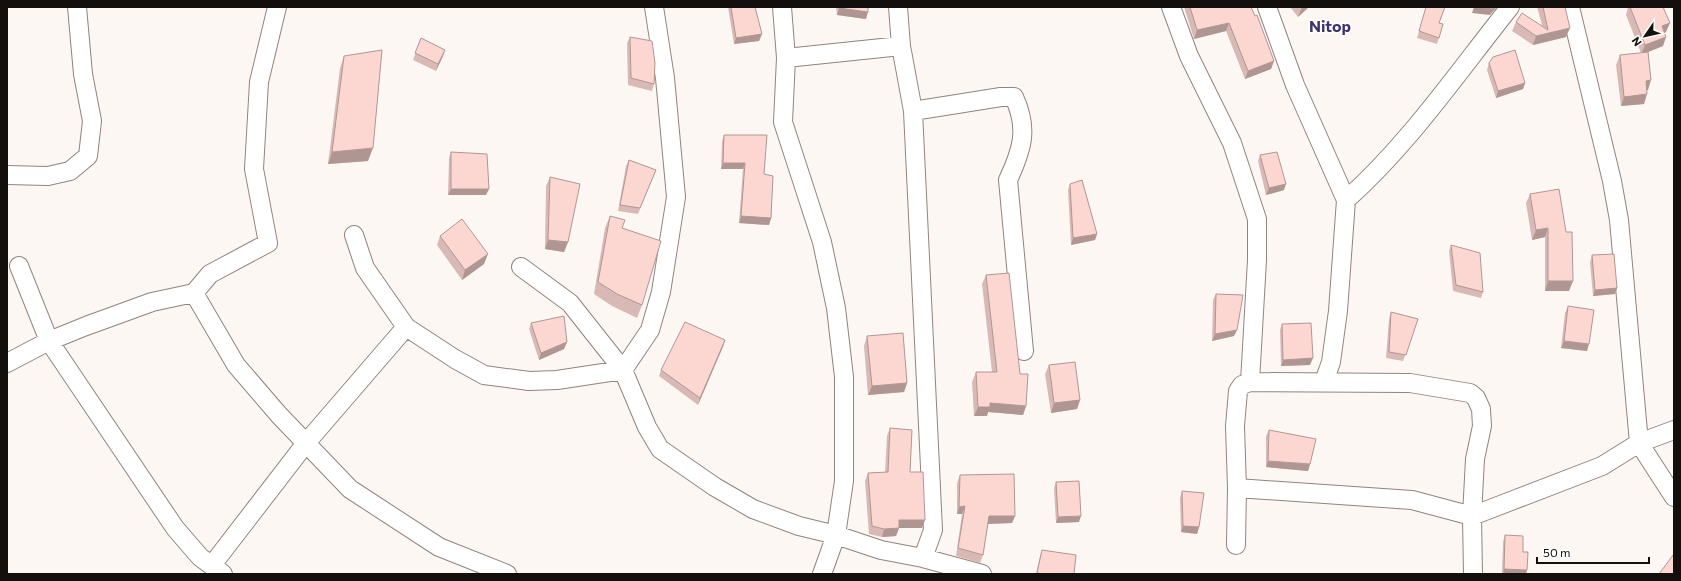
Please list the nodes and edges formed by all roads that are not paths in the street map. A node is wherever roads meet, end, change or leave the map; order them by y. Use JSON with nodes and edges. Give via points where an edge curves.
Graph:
{"nodes":[{"id":1,"x":77,"y":7,"type":"edge"},
{"id":2,"x":277,"y":7,"type":"edge"},
{"id":3,"x":654,"y":7,"type":"edge"},
{"id":4,"x":782,"y":7,"type":"edge"},
{"id":5,"x":898,"y":7,"type":"edge"},
{"id":6,"x":1171,"y":7,"type":"edge"},
{"id":7,"x":1267,"y":7,"type":"edge"},
{"id":8,"x":1510,"y":7,"type":"edge"},
{"id":9,"x":1570,"y":7,"type":"edge"},
{"id":10,"x":901,"y":46,"type":"junction"},
{"id":11,"x":786,"y":58,"type":"junction"},
{"id":12,"x":913,"y":111,"type":"junction"},
{"id":13,"x":7,"y":175,"type":"edge"},
{"id":14,"x":1346,"y":200,"type":"junction"},
{"id":15,"x":354,"y":235,"type":"dead end"},
{"id":16,"x":19,"y":266,"type":"dead end"},
{"id":17,"x":521,"y":267,"type":"dead end"},
{"id":18,"x":194,"y":293,"type":"junction"},
{"id":19,"x":406,"y":327,"type":"junction"},
{"id":20,"x":49,"y":341,"type":"junction"},
{"id":21,"x":1024,"y":351,"type":"dead end"},
{"id":22,"x":7,"y":363,"type":"edge"},
{"id":23,"x":623,"y":370,"type":"junction"},
{"id":24,"x":1250,"y":382,"type":"junction"},
{"id":25,"x":1324,"y":382,"type":"junction"},
{"id":26,"x":1674,"y":430,"type":"edge"},
{"id":27,"x":306,"y":443,"type":"junction"},
{"id":28,"x":1639,"y":443,"type":"junction"},
{"id":29,"x":1237,"y":488,"type":"junction"},
{"id":30,"x":1674,"y":497,"type":"edge"},
{"id":31,"x":1472,"y":516,"type":"junction"},
{"id":32,"x":836,"y":534,"type":"junction"},
{"id":33,"x":1236,"y":545,"type":"dead end"},
{"id":34,"x":923,"y":558,"type":"junction"},
{"id":35,"x":218,"y":570,"type":"edge"},
{"id":36,"x":507,"y":574,"type":"edge"},
{"id":37,"x":822,"y":574,"type":"edge"},
{"id":38,"x":982,"y":574,"type":"edge"},
{"id":39,"x":1473,"y":574,"type":"edge"}],
"edges":[{"from":1,"to":13,"type":"street","via":[[83,74],[92,121],[88,156],[70,171],[48,176]]},
{"from":2,"to":18,"type":"street","via":[[259,82],[254,169],[268,243],[210,274]]},
{"from":3,"to":23,"type":"street","via":[[665,78],[676,198],[661,292],[650,330]]},
{"from":4,"to":11,"type":"street"},
{"from":5,"to":10,"type":"street"},
{"from":6,"to":24,"type":"street","via":[[1189,56],[1232,143],[1257,219]]},
{"from":7,"to":14,"type":"street","via":[[1295,85]]},
{"from":8,"to":14,"type":"street","via":[[1417,125]]},
{"from":9,"to":28,"type":"street","via":[[1619,220]]},
{"from":10,"to":11,"type":"street"},
{"from":10,"to":12,"type":"street"},
{"from":11,"to":32,"type":"street","via":[[783,122],[822,242],[836,308],[844,377],[844,481]]},
{"from":12,"to":21,"type":"street","via":[[1014,97],[1018,106],[1023,140],[1008,180]]},
{"from":12,"to":34,"type":"street","via":[[933,530]]},
{"from":14,"to":25,"type":"street","via":[[1338,311],[1331,362]]},
{"from":15,"to":19,"type":"street","via":[[365,268]]},
{"from":16,"to":20,"type":"street"},
{"from":17,"to":23,"type":"street","via":[[570,303]]},
{"from":18,"to":20,"type":"street","via":[[152,302]]},
{"from":18,"to":27,"type":"street","via":[[236,364]]},
{"from":19,"to":23,"type":"street","via":[[484,375],[529,381],[558,380]]},
{"from":19,"to":27,"type":"street"},
{"from":20,"to":22,"type":"street"},
{"from":20,"to":35,"type":"street","via":[[175,528],[200,557]]},
{"from":23,"to":32,"type":"street","via":[[647,428],[660,449],[753,509],[799,526]]},
{"from":24,"to":25,"type":"street"},
{"from":24,"to":29,"type":"street","via":[[1242,385],[1238,391],[1235,426]]},
{"from":25,"to":31,"type":"street","via":[[1410,383],[1470,393],[1476,398],[1481,409],[1482,426],[1475,459]]},
{"from":26,"to":28,"type":"street"},
{"from":27,"to":35,"type":"street"},
{"from":27,"to":36,"type":"street","via":[[350,489],[439,547]]},
{"from":28,"to":30,"type":"street"},
{"from":28,"to":31,"type":"street","via":[[1602,466]]},
{"from":29,"to":31,"type":"street","via":[[1412,500]]},
{"from":29,"to":33,"type":"street"},
{"from":31,"to":39,"type":"street"},
{"from":32,"to":34,"type":"street","via":[[881,550]]},
{"from":32,"to":37,"type":"street"},
{"from":34,"to":38,"type":"street"}]}
